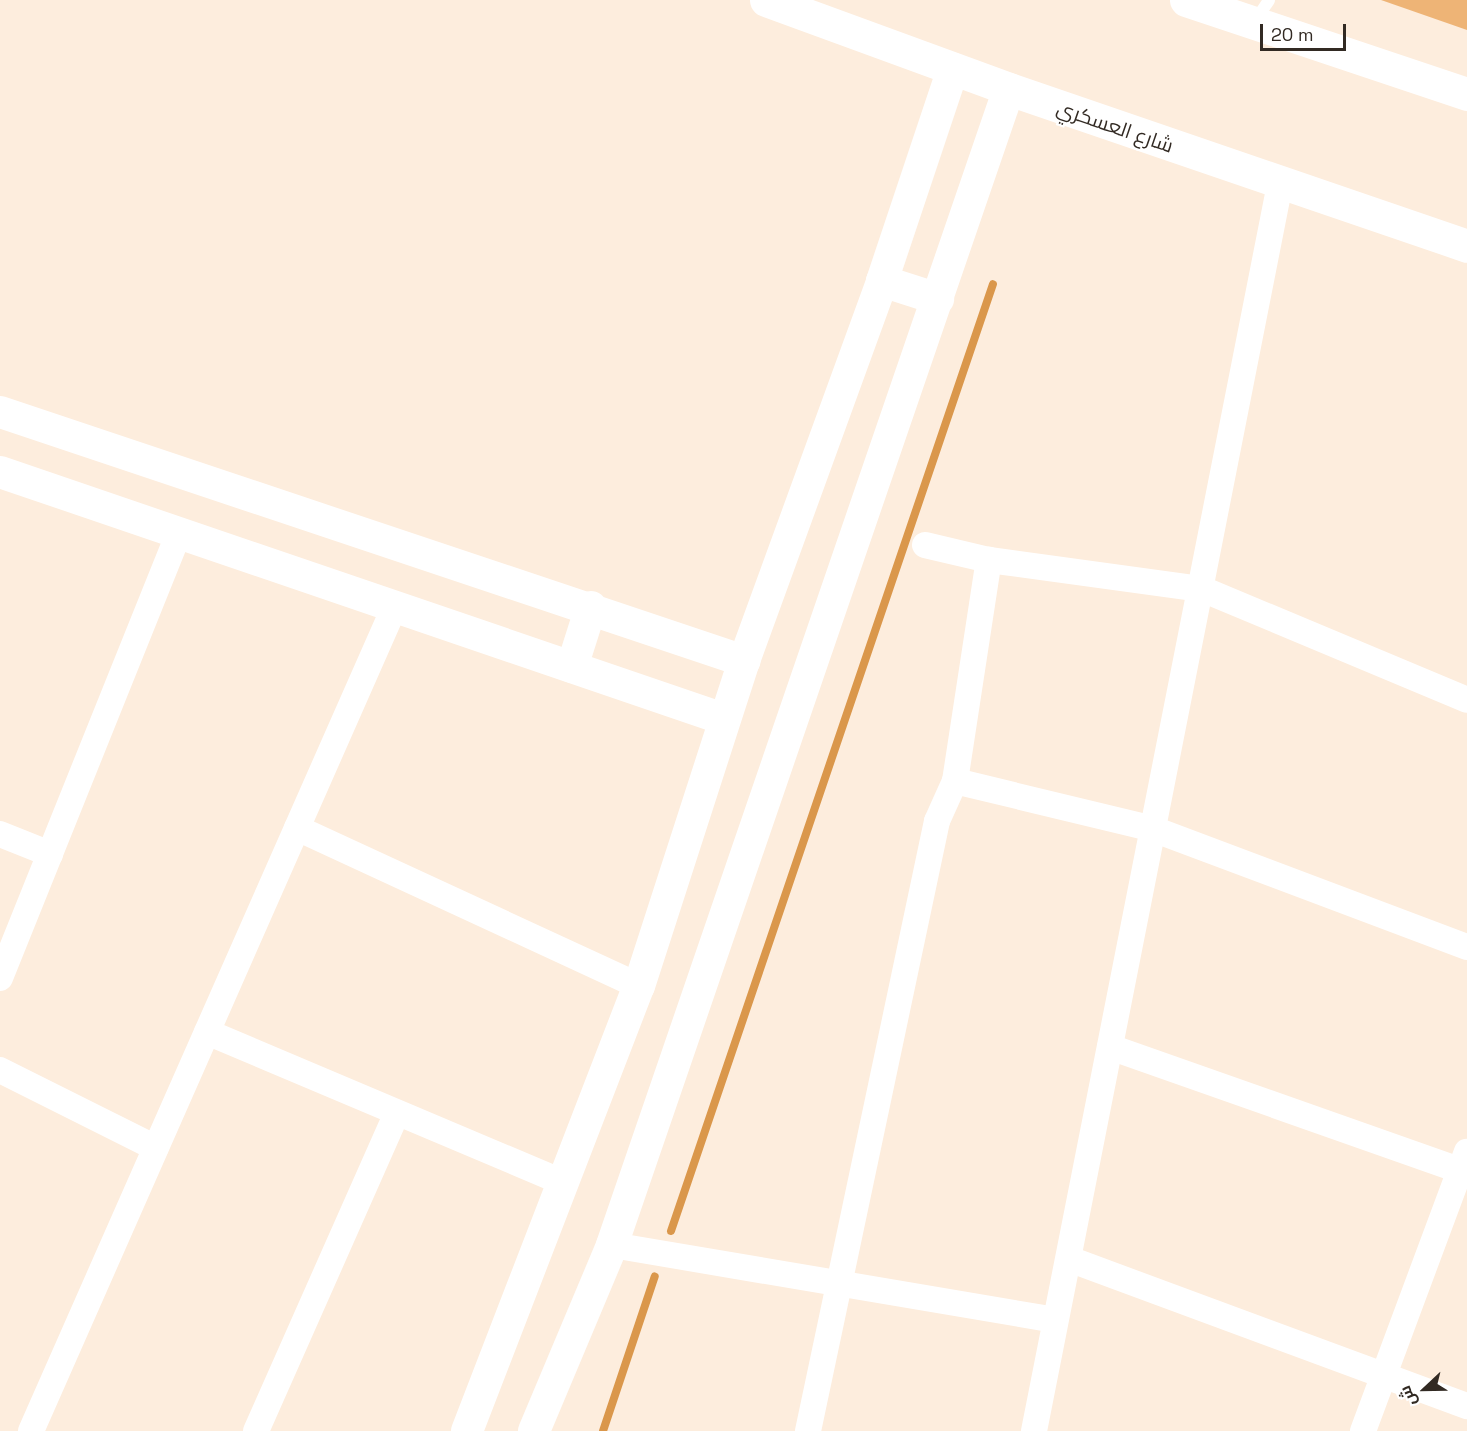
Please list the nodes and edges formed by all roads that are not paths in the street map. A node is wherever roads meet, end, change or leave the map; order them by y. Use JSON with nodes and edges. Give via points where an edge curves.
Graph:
{"nodes":[{"id":1,"x":766,"y":0,"type":"edge"},
{"id":2,"x":1186,"y":0,"type":"edge"},
{"id":3,"x":1262,"y":11,"type":"edge"},
{"id":4,"x":953,"y":69,"type":"junction"},
{"id":5,"x":1009,"y":89,"type":"junction"},
{"id":6,"x":1467,"y":94,"type":"edge"},
{"id":7,"x":1280,"y":184,"type":"junction"},
{"id":8,"x":1467,"y":246,"type":"edge"},
{"id":9,"x":882,"y":281,"type":"junction"},
{"id":10,"x":938,"y":299,"type":"junction"},
{"id":11,"x":0,"y":412,"type":"edge"},
{"id":12,"x":0,"y":472,"type":"edge"},
{"id":13,"x":178,"y":536,"type":"junction"},
{"id":14,"x":925,"y":544,"type":"dead end"},
{"id":15,"x":989,"y":560,"type":"junction"},
{"id":16,"x":1202,"y":589,"type":"junction"},
{"id":17,"x":591,"y":607,"type":"junction"},
{"id":18,"x":394,"y":608,"type":"junction"},
{"id":19,"x":744,"y":661,"type":"junction"},
{"id":20,"x":572,"y":667,"type":"junction"},
{"id":21,"x":1467,"y":700,"type":"edge"},
{"id":22,"x":724,"y":720,"type":"junction"},
{"id":23,"x":955,"y":781,"type":"junction"},
{"id":24,"x":297,"y":828,"type":"junction"},
{"id":25,"x":1153,"y":829,"type":"junction"},
{"id":26,"x":0,"y":834,"type":"edge"},
{"id":27,"x":50,"y":854,"type":"junction"},
{"id":28,"x":1467,"y":947,"type":"edge"},
{"id":29,"x":0,"y":978,"type":"edge"},
{"id":30,"x":639,"y":986,"type":"junction"},
{"id":31,"x":207,"y":1032,"type":"junction"},
{"id":32,"x":1110,"y":1047,"type":"junction"},
{"id":33,"x":0,"y":1070,"type":"edge"},
{"id":34,"x":397,"y":1113,"type":"junction"},
{"id":35,"x":156,"y":1148,"type":"junction"},
{"id":36,"x":1465,"y":1165,"type":"edge"},
{"id":37,"x":564,"y":1183,"type":"junction"},
{"id":38,"x":612,"y":1245,"type":"junction"},
{"id":39,"x":1069,"y":1259,"type":"junction"},
{"id":40,"x":840,"y":1286,"type":"junction"},
{"id":41,"x":1055,"y":1320,"type":"junction"},
{"id":42,"x":1384,"y":1374,"type":"junction"},
{"id":43,"x":1467,"y":1406,"type":"edge"},
{"id":44,"x":31,"y":1431,"type":"edge"},
{"id":45,"x":256,"y":1431,"type":"edge"},
{"id":46,"x":467,"y":1431,"type":"edge"},
{"id":47,"x":534,"y":1431,"type":"edge"},
{"id":48,"x":808,"y":1431,"type":"edge"},
{"id":49,"x":1034,"y":1431,"type":"edge"},
{"id":50,"x":1363,"y":1431,"type":"edge"}],
"edges":[{"from":1,"to":4,"type":"main road","name":"شارع العسكري"},
{"from":2,"to":3,"type":"main road"},
{"from":3,"to":6,"type":"main road"},
{"from":4,"to":5,"type":"main road","name":"شارع العسكري"},
{"from":4,"to":9,"type":"street"},
{"from":5,"to":7,"type":"main road","name":"شارع العسكري"},
{"from":5,"to":10,"type":"street"},
{"from":7,"to":8,"type":"main road","name":"شارع العسكري"},
{"from":7,"to":16,"type":"street"},
{"from":9,"to":10,"type":"street"},
{"from":9,"to":19,"type":"street"},
{"from":10,"to":38,"type":"street"},
{"from":11,"to":17,"type":"street"},
{"from":12,"to":13,"type":"street"},
{"from":13,"to":18,"type":"street"},
{"from":13,"to":27,"type":"street"},
{"from":14,"to":15,"type":"street"},
{"from":15,"to":16,"type":"street"},
{"from":15,"to":23,"type":"street"},
{"from":16,"to":21,"type":"street"},
{"from":16,"to":25,"type":"street"},
{"from":17,"to":19,"type":"street"},
{"from":17,"to":20,"type":"street"},
{"from":18,"to":20,"type":"street"},
{"from":18,"to":24,"type":"street"},
{"from":19,"to":22,"type":"street"},
{"from":20,"to":22,"type":"street"},
{"from":22,"to":30,"type":"street"},
{"from":23,"to":25,"type":"street"},
{"from":23,"to":40,"type":"street","via":[[937,821]]},
{"from":24,"to":30,"type":"street"},
{"from":24,"to":31,"type":"street"},
{"from":25,"to":28,"type":"street"},
{"from":25,"to":32,"type":"street"},
{"from":26,"to":27,"type":"street"},
{"from":27,"to":29,"type":"street"},
{"from":30,"to":37,"type":"street"},
{"from":31,"to":34,"type":"street"},
{"from":31,"to":35,"type":"street"},
{"from":32,"to":36,"type":"street"},
{"from":32,"to":39,"type":"street"},
{"from":33,"to":35,"type":"street"},
{"from":34,"to":37,"type":"street"},
{"from":34,"to":45,"type":"street"},
{"from":35,"to":44,"type":"street"},
{"from":36,"to":42,"type":"street"},
{"from":37,"to":46,"type":"street"},
{"from":38,"to":40,"type":"street"},
{"from":38,"to":47,"type":"street"},
{"from":39,"to":41,"type":"street"},
{"from":39,"to":42,"type":"street"},
{"from":40,"to":41,"type":"street"},
{"from":40,"to":48,"type":"street"},
{"from":41,"to":49,"type":"street"},
{"from":42,"to":43,"type":"street"},
{"from":42,"to":50,"type":"street"}]}
